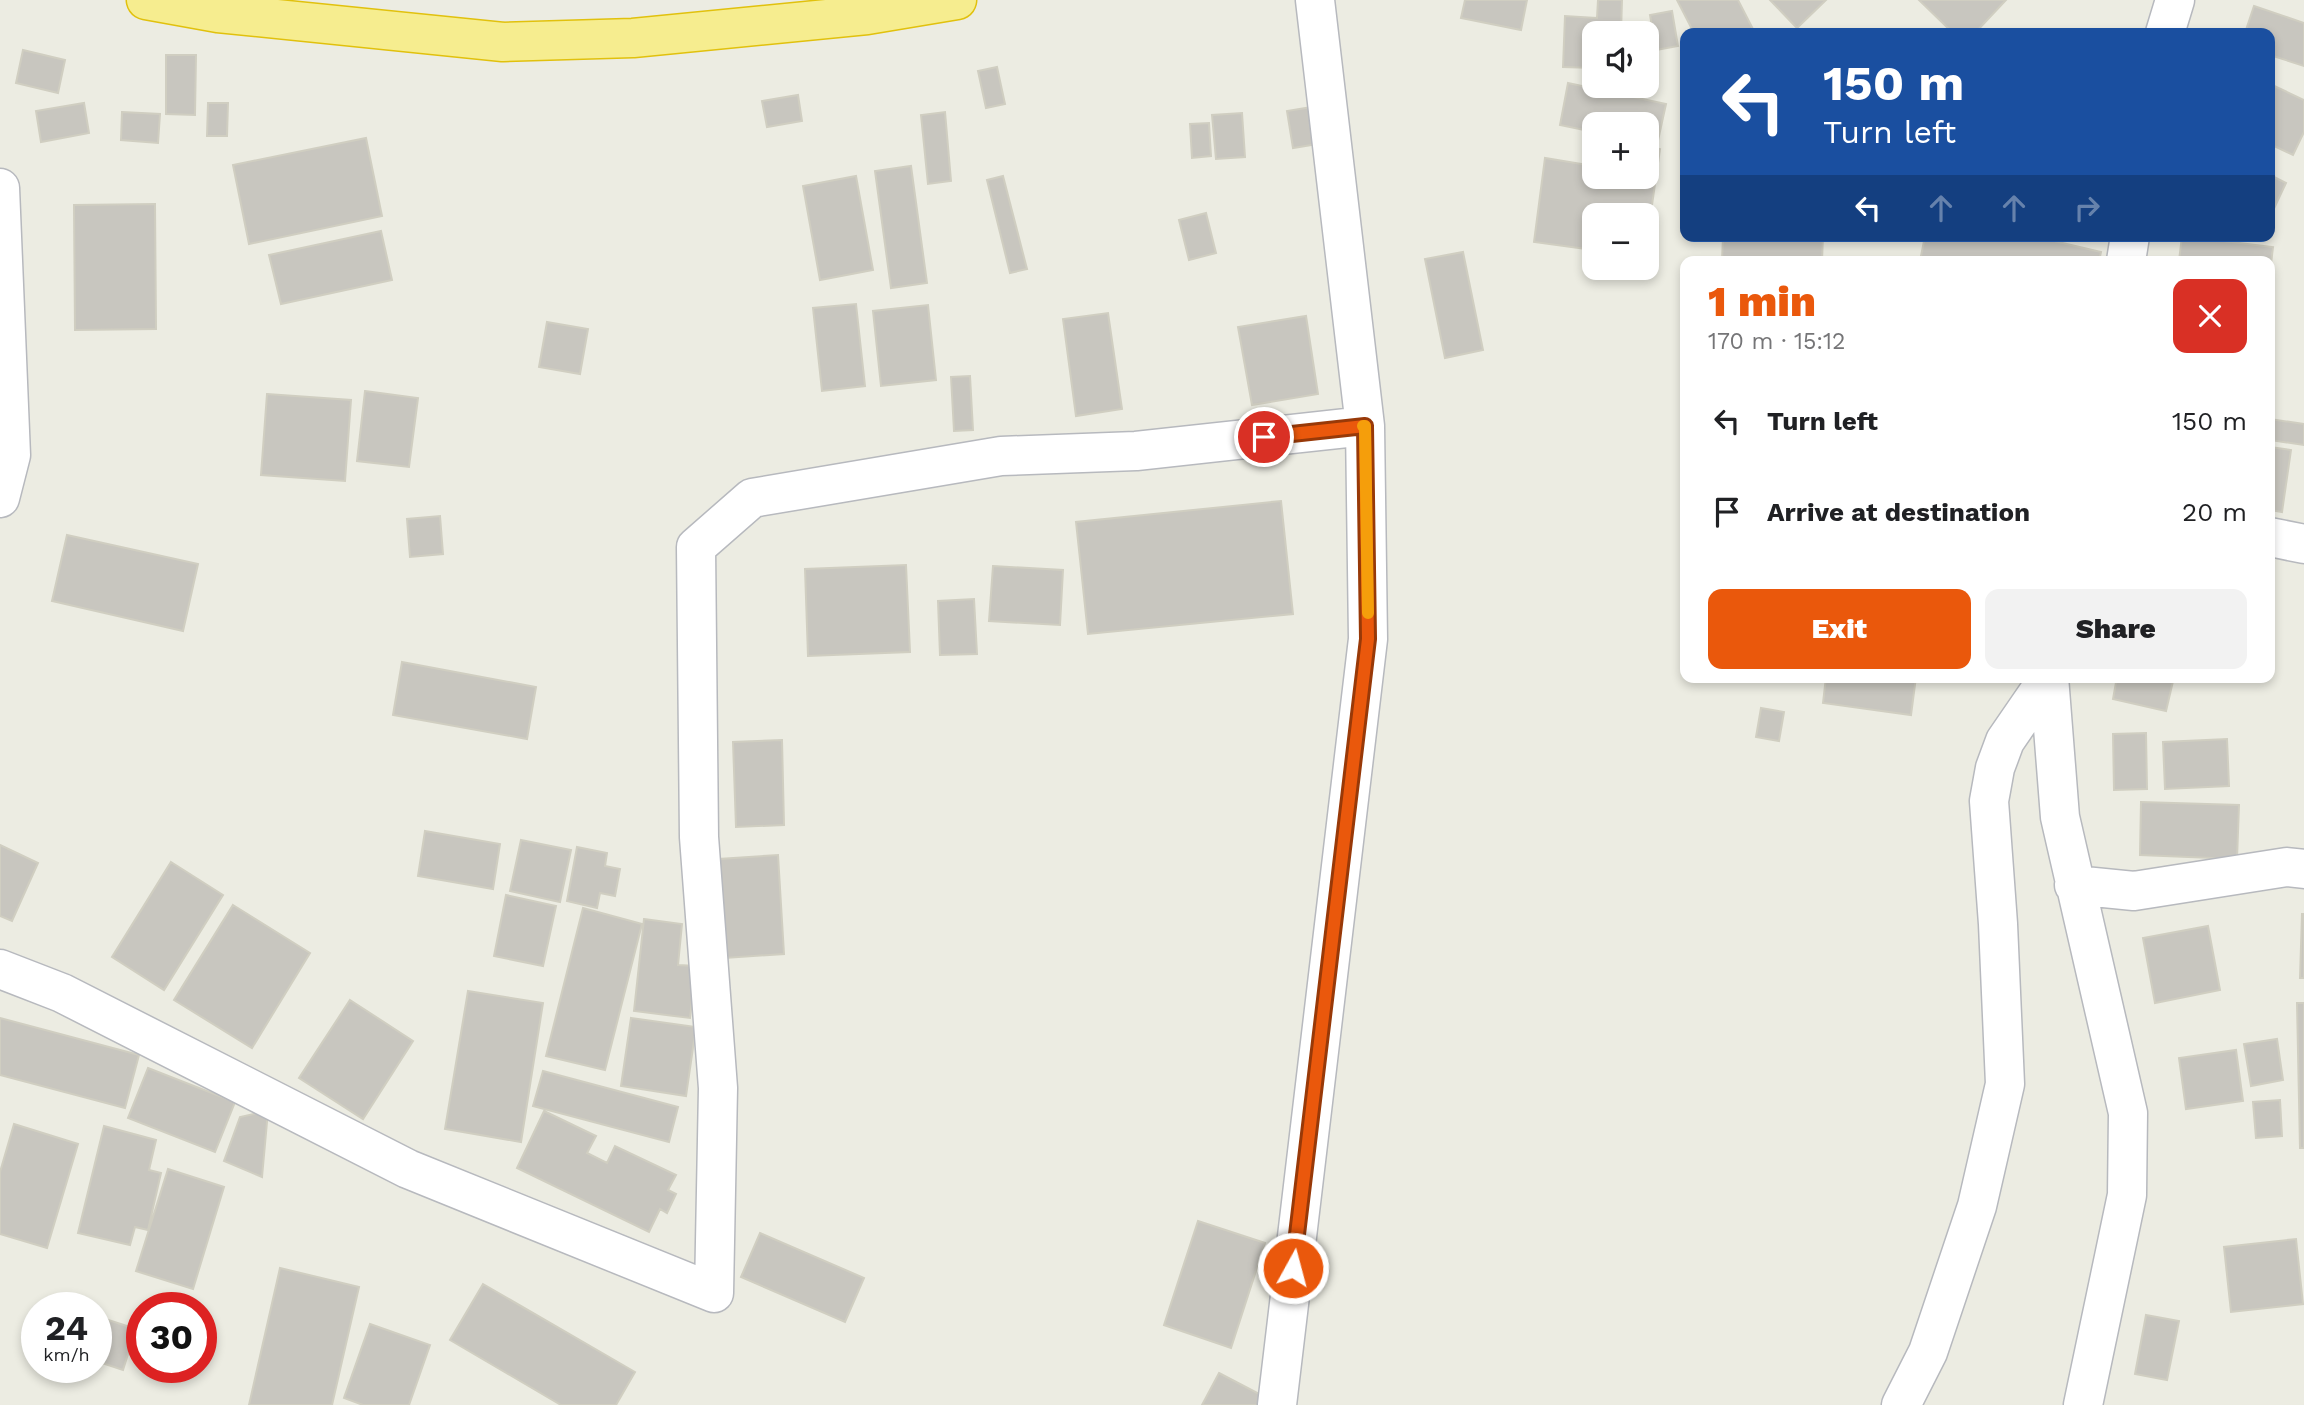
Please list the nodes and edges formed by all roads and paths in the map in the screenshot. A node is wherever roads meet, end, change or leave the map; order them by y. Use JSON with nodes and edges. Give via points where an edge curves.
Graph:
{"nodes":[{"id":1,"x":146,"y":0,"type":"edge"},
{"id":2,"x":957,"y":0,"type":"edge"},
{"id":3,"x":1315,"y":0,"type":"edge"},
{"id":4,"x":2175,"y":0,"type":"edge"},
{"id":5,"x":2167,"y":28,"type":"edge"},
{"id":6,"x":0,"y":188,"type":"edge"},
{"id":7,"x":1365,"y":426,"type":"junction"},
{"id":8,"x":0,"y":498,"type":"edge"},
{"id":9,"x":2275,"y":538,"type":"edge"},
{"id":10,"x":2304,"y":544,"type":"edge"},
{"id":11,"x":2045,"y":683,"type":"edge"},
{"id":12,"x":2049,"y":683,"type":"edge"},
{"id":13,"x":2304,"y":869,"type":"edge"},
{"id":14,"x":2074,"y":885,"type":"junction"},
{"id":15,"x":0,"y":969,"type":"edge"},
{"id":16,"x":1277,"y":1405,"type":"edge"},
{"id":17,"x":1901,"y":1405,"type":"edge"},
{"id":18,"x":2083,"y":1405,"type":"edge"}],
"edges":[{"from":1,"to":2,"type":"highway","via":[[218,13],[503,42],[633,38],[867,15]]},
{"from":3,"to":7,"type":"street"},
{"from":4,"to":5,"type":"street"},
{"from":6,"to":8,"type":"street","via":[[11,455]]},
{"from":7,"to":15,"type":"street","via":[[1136,451],[1001,456],[752,498],[696,547],[699,837],[718,1088],[714,1293],[408,1168],[62,993]]},
{"from":7,"to":16,"type":"street","via":[[1368,639]]},
{"from":9,"to":10,"type":"street"},
{"from":11,"to":17,"type":"street","via":[[2005,741],[1989,801],[2004,1084],[1978,1206],[1928,1352]]},
{"from":12,"to":14,"type":"street","via":[[2060,817]]},
{"from":13,"to":14,"type":"street","via":[[2287,867],[2134,891]]},
{"from":14,"to":18,"type":"street","via":[[2128,1113],[2127,1195]]}]}
